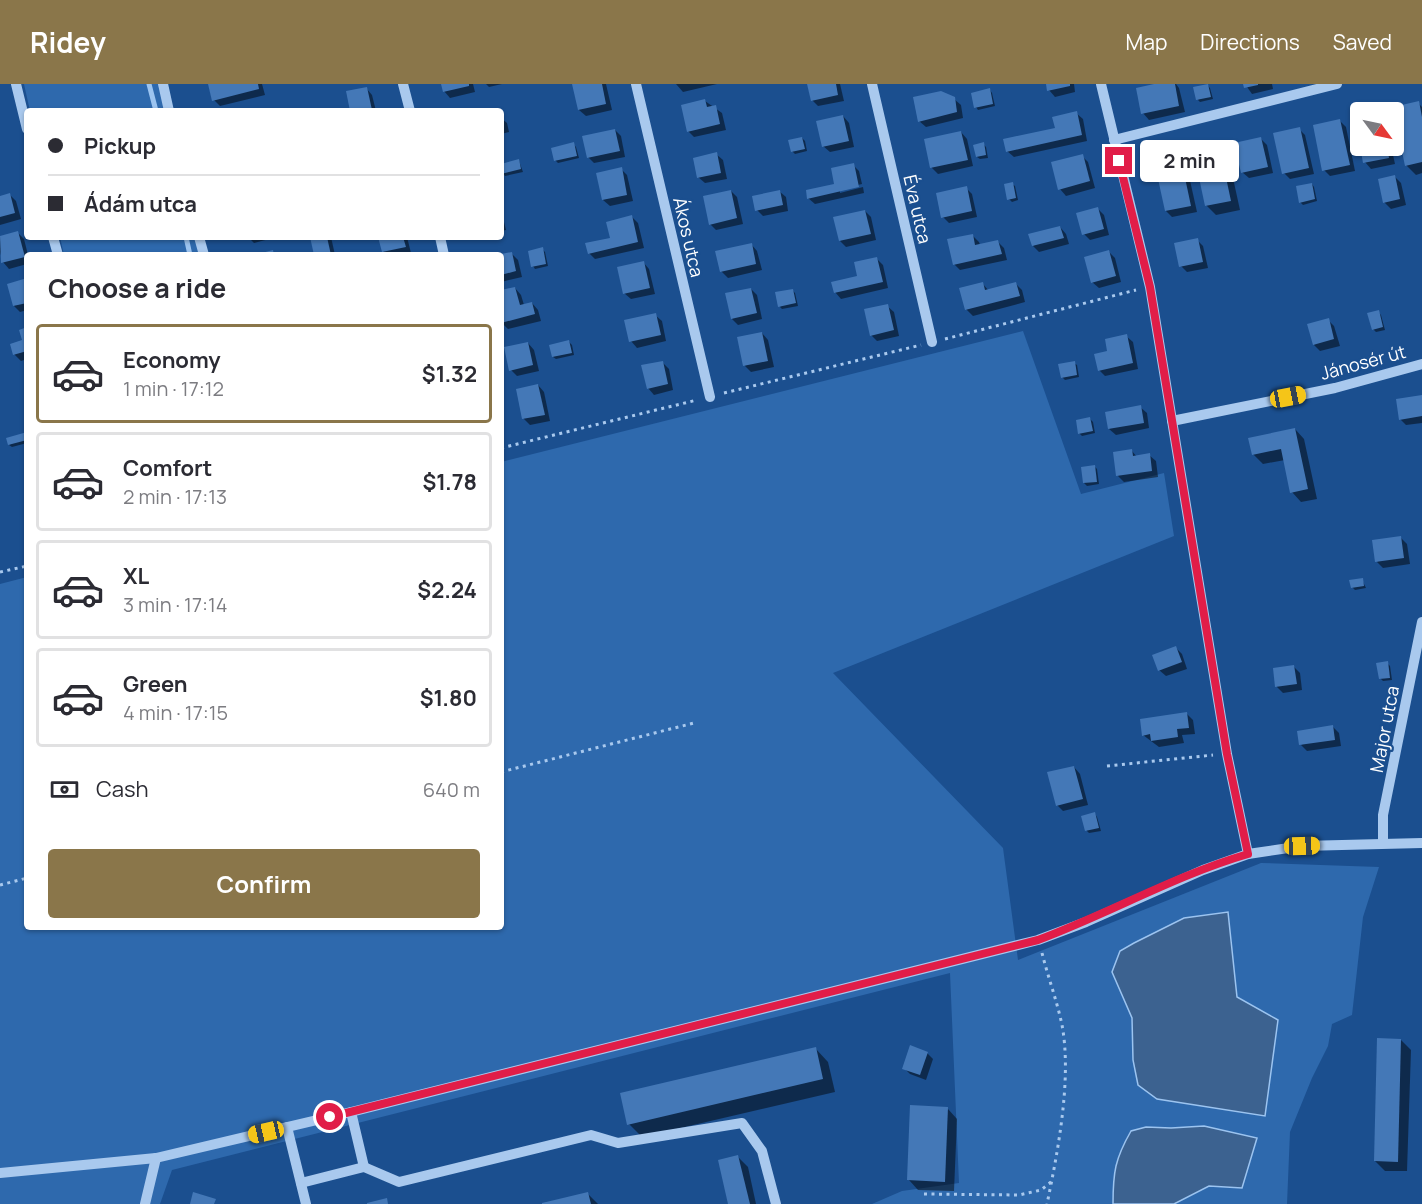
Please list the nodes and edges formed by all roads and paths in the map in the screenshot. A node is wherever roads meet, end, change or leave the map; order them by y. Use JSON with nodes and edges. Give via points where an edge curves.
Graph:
{"nodes":[{"id":1,"x":16,"y":84,"type":"edge"},
{"id":2,"x":163,"y":84,"type":"edge"},
{"id":3,"x":403,"y":84,"type":"edge"},
{"id":4,"x":636,"y":84,"type":"edge"},
{"id":5,"x":872,"y":84,"type":"edge"},
{"id":6,"x":1101,"y":84,"type":"edge"},
{"id":7,"x":1337,"y":84,"type":"edge"},
{"id":8,"x":168,"y":108,"type":"edge"},
{"id":9,"x":409,"y":108,"type":"edge"},
{"id":10,"x":24,"y":117,"type":"edge"},
{"id":11,"x":1114,"y":140,"type":"junction"},
{"id":12,"x":1150,"y":287,"type":"junction"},
{"id":13,"x":933,"y":342,"type":"junction"},
{"id":14,"x":1422,"y":364,"type":"edge"},
{"id":15,"x":710,"y":397,"type":"junction"},
{"id":16,"x":1172,"y":420,"type":"junction"},
{"id":17,"x":504,"y":447,"type":"edge"},
{"id":18,"x":24,"y":567,"type":"edge"},
{"id":19,"x":0,"y":572,"type":"edge"},
{"id":20,"x":1422,"y":622,"type":"edge"},
{"id":21,"x":694,"y":723,"type":"dead end"},
{"id":22,"x":1227,"y":754,"type":"junction"},
{"id":23,"x":1107,"y":766,"type":"dead end"},
{"id":24,"x":504,"y":771,"type":"edge"},
{"id":25,"x":1383,"y":843,"type":"junction"},
{"id":26,"x":1422,"y":843,"type":"edge"},
{"id":27,"x":1248,"y":854,"type":"junction"},
{"id":28,"x":24,"y":880,"type":"edge"},
{"id":29,"x":0,"y":885,"type":"edge"},
{"id":30,"x":1038,"y":940,"type":"junction"},
{"id":31,"x":351,"y":1112,"type":"junction"},
{"id":32,"x":287,"y":1127,"type":"junction"},
{"id":33,"x":156,"y":1158,"type":"junction"},
{"id":34,"x":364,"y":1167,"type":"junction"},
{"id":35,"x":0,"y":1173,"type":"edge"},
{"id":36,"x":1052,"y":1181,"type":"junction"},
{"id":37,"x":301,"y":1184,"type":"junction"},
{"id":38,"x":924,"y":1194,"type":"dead end"},
{"id":39,"x":145,"y":1204,"type":"edge"},
{"id":40,"x":306,"y":1204,"type":"edge"},
{"id":41,"x":776,"y":1204,"type":"edge"},
{"id":42,"x":1047,"y":1204,"type":"edge"}],
"edges":[{"from":1,"to":10,"type":"street"},
{"from":2,"to":8,"type":"street"},
{"from":3,"to":9,"type":"street"},
{"from":4,"to":15,"type":"street","name":"Ákos utca"},
{"from":5,"to":13,"type":"street","name":"Éva utca"},
{"from":6,"to":11,"type":"street"},
{"from":7,"to":11,"type":"street"},
{"from":11,"to":12,"type":"street"},
{"from":12,"to":13,"type":"path"},
{"from":12,"to":16,"type":"street"},
{"from":13,"to":15,"type":"path"},
{"from":14,"to":16,"type":"street","name":"Jánosér út","via":[[1335,388]]},
{"from":15,"to":17,"type":"path"},
{"from":16,"to":22,"type":"street"},
{"from":18,"to":19,"type":"path"},
{"from":20,"to":25,"type":"street","name":"Major utca","via":[[1383,815]]},
{"from":21,"to":24,"type":"path"},
{"from":22,"to":23,"type":"path"},
{"from":22,"to":27,"type":"street"},
{"from":25,"to":26,"type":"street"},
{"from":25,"to":27,"type":"street","via":[[1302,846]]},
{"from":27,"to":30,"type":"street"},
{"from":28,"to":29,"type":"path"},
{"from":30,"to":31,"type":"street"},
{"from":30,"to":36,"type":"path","via":[[1062,1025],[1065,1057]]},
{"from":31,"to":32,"type":"street"},
{"from":31,"to":34,"type":"street"},
{"from":32,"to":33,"type":"street"},
{"from":32,"to":37,"type":"street"},
{"from":33,"to":35,"type":"street"},
{"from":33,"to":39,"type":"street"},
{"from":34,"to":37,"type":"street"},
{"from":34,"to":41,"type":"street","via":[[399,1182],[591,1135],[618,1143],[742,1123],[762,1151]]},
{"from":36,"to":38,"type":"path","via":[[1041,1190],[1019,1195]]},
{"from":36,"to":42,"type":"path"},
{"from":37,"to":40,"type":"street"}]}
